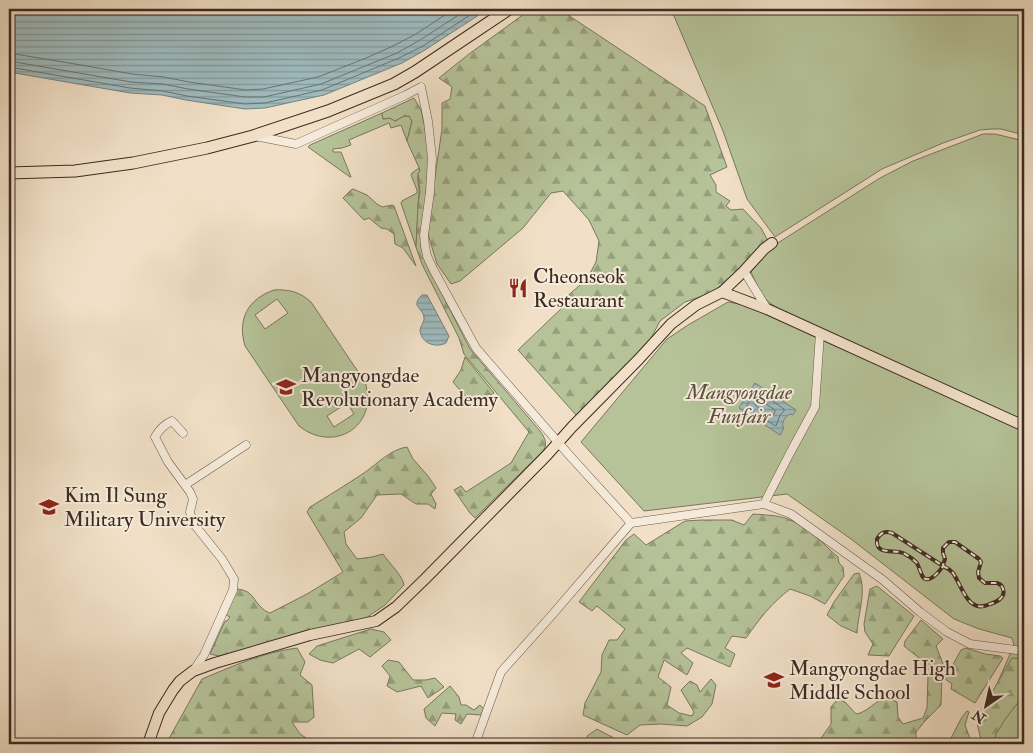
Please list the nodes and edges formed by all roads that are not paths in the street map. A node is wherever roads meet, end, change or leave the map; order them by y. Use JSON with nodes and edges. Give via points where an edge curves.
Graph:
{"nodes":[{"id":1,"x":509,"y":9,"type":"edge"},
{"id":2,"x":253,"y":136,"type":"junction"},
{"id":3,"x":9,"y":173,"type":"edge"},
{"id":4,"x":772,"y":242,"type":"dead end"},
{"id":5,"x":744,"y":271,"type":"junction"},
{"id":6,"x":722,"y":292,"type":"junction"},
{"id":7,"x":768,"y":310,"type":"junction"},
{"id":8,"x":820,"y":333,"type":"junction"},
{"id":9,"x":1024,"y":426,"type":"edge"},
{"id":10,"x":183,"y":433,"type":"dead end"},
{"id":11,"x":559,"y":442,"type":"junction"},
{"id":12,"x":246,"y":444,"type":"dead end"},
{"id":13,"x":185,"y":485,"type":"junction"},
{"id":14,"x":764,"y":504,"type":"junction"},
{"id":15,"x":631,"y":523,"type":"junction"},
{"id":16,"x":1024,"y":652,"type":"edge"},
{"id":17,"x":193,"y":671,"type":"junction"},
{"id":18,"x":148,"y":744,"type":"edge"},
{"id":19,"x":474,"y":744,"type":"edge"}],
"edges":[{"from":1,"to":2,"type":"highway","via":[[394,84]]},
{"from":2,"to":3,"type":"highway","via":[[104,167]]},
{"from":2,"to":11,"type":"street","via":[[296,144],[421,87],[432,158],[424,235],[432,269],[476,348]]},
{"from":4,"to":5,"type":"main road"},
{"from":5,"to":6,"type":"main road"},
{"from":5,"to":7,"type":"street"},
{"from":6,"to":7,"type":"main road"},
{"from":6,"to":11,"type":"main road","via":[[696,305],[671,324]]},
{"from":7,"to":8,"type":"main road"},
{"from":8,"to":9,"type":"main road"},
{"from":8,"to":14,"type":"street","via":[[816,407]]},
{"from":10,"to":13,"type":"street","via":[[172,420],[155,437]]},
{"from":11,"to":15,"type":"street"},
{"from":11,"to":17,"type":"main road","via":[[425,579],[384,616],[376,621],[310,635]]},
{"from":12,"to":13,"type":"street"},
{"from":13,"to":17,"type":"street","via":[[193,499],[190,512],[193,524],[234,579],[233,590],[204,655]]},
{"from":14,"to":15,"type":"street"},
{"from":14,"to":16,"type":"street","via":[[791,514],[858,561],[947,632],[970,644]]},
{"from":15,"to":19,"type":"street","via":[[501,672]]},
{"from":17,"to":18,"type":"main road","via":[[173,690],[159,713]]}]}
